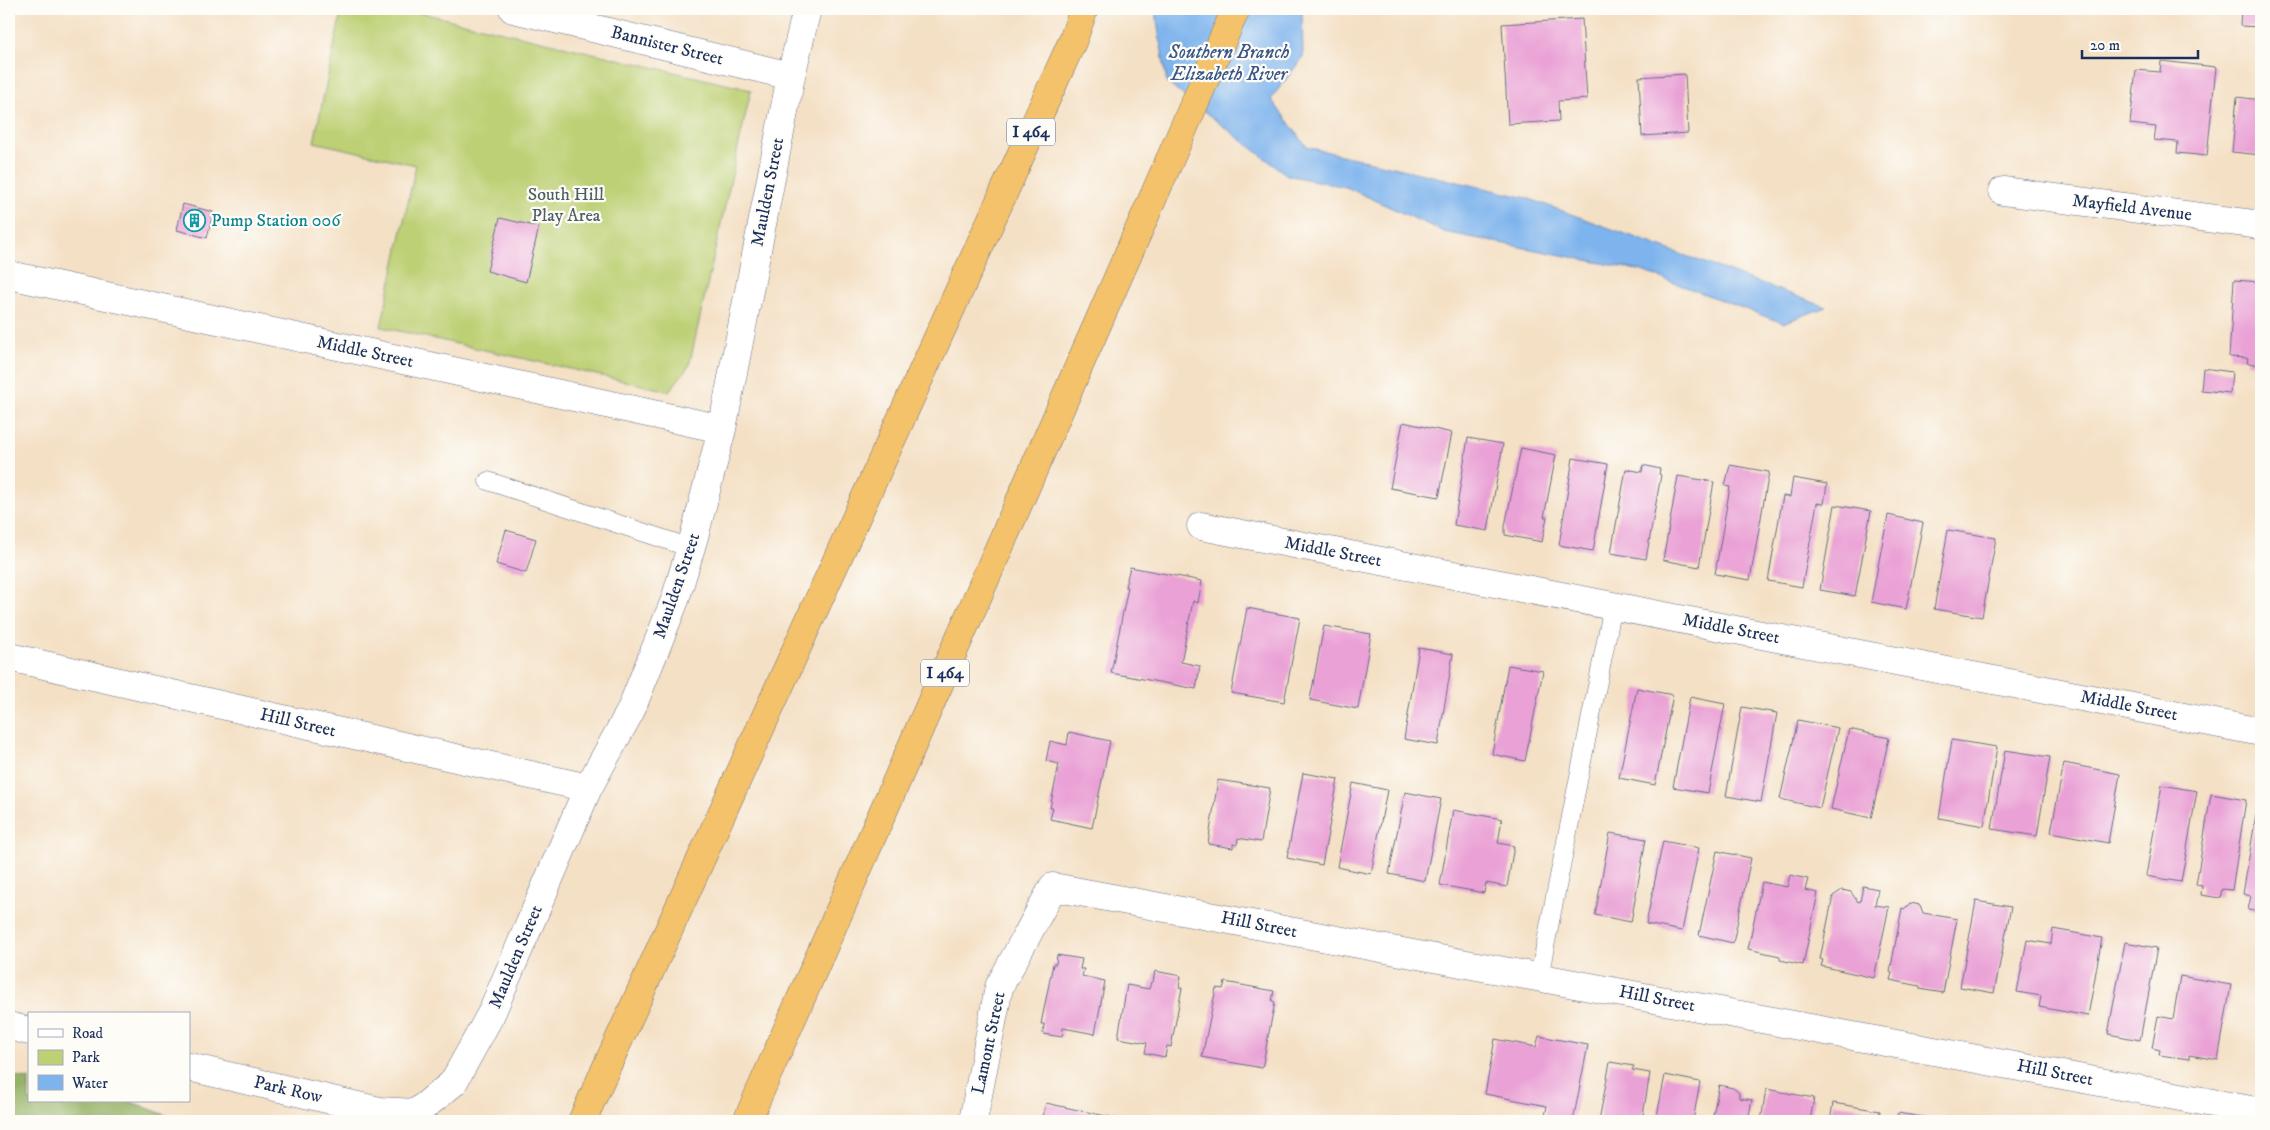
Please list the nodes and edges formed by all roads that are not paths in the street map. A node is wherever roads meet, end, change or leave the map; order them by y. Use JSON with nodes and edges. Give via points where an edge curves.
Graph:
{"nodes":[{"id":1,"x":513,"y":9,"type":"edge"},
{"id":2,"x":807,"y":9,"type":"edge"},
{"id":3,"x":1084,"y":9,"type":"edge"},
{"id":4,"x":1236,"y":9,"type":"edge"},
{"id":5,"x":791,"y":76,"type":"junction"},
{"id":6,"x":2003,"y":191,"type":"dead end"},
{"id":7,"x":2261,"y":225,"type":"edge"},
{"id":8,"x":9,"y":275,"type":"edge"},
{"id":9,"x":722,"y":429,"type":"junction"},
{"id":10,"x":488,"y":481,"type":"dead end"},
{"id":11,"x":1201,"y":526,"type":"dead end"},
{"id":12,"x":691,"y":548,"type":"junction"},
{"id":13,"x":1613,"y":606,"type":"junction"},
{"id":14,"x":9,"y":657,"type":"edge"},
{"id":15,"x":2261,"y":732,"type":"edge"},
{"id":16,"x":588,"y":788,"type":"junction"},
{"id":17,"x":1053,"y":886,"type":"joint"},
{"id":18,"x":1538,"y":977,"type":"junction"},
{"id":19,"x":9,"y":1026,"type":"edge"},
{"id":20,"x":28,"y":1030,"type":"edge"},
{"id":21,"x":190,"y":1067,"type":"edge"},
{"id":22,"x":416,"y":1112,"type":"joint"},
{"id":23,"x":2261,"y":1112,"type":"edge"},
{"id":24,"x":582,"y":1121,"type":"edge"},
{"id":25,"x":747,"y":1121,"type":"edge"},
{"id":26,"x":973,"y":1121,"type":"edge"}],
"edges":[{"from":1,"to":5,"type":"street","name":"Bannister Street"},
{"from":2,"to":5,"type":"street","name":"Maulden Street"},
{"from":3,"to":24,"type":"highway","number":"I 464","via":[[976,255]]},
{"from":4,"to":25,"type":"highway","number":"I 464"},
{"from":5,"to":9,"type":"street","name":"Maulden Street"},
{"from":6,"to":7,"type":"street","name":"Mayfield Avenue"},
{"from":8,"to":9,"type":"street","name":"Middle Street"},
{"from":9,"to":12,"type":"street","name":"Maulden Street"},
{"from":10,"to":12,"type":"lane"},
{"from":11,"to":13,"type":"street","name":"Middle Street"},
{"from":12,"to":16,"type":"street","name":"Maulden Street","via":[[675,600],[630,712]]},
{"from":13,"to":15,"type":"street","name":"Middle Street"},
{"from":13,"to":18,"type":"lane"},
{"from":14,"to":16,"type":"street","name":"Hill Street"},
{"from":16,"to":22,"type":"street","name":"Maulden Street","via":[[491,1014],[453,1083]]},
{"from":17,"to":18,"type":"street","name":"Hill Street"},
{"from":17,"to":26,"type":"street","name":"Lamont Street","via":[[999,987]]},
{"from":18,"to":23,"type":"street","name":"Hill Street"},
{"from":19,"to":20,"type":"street"},
{"from":21,"to":22,"type":"street","name":"Park Row","via":[[379,1111]]}]}
